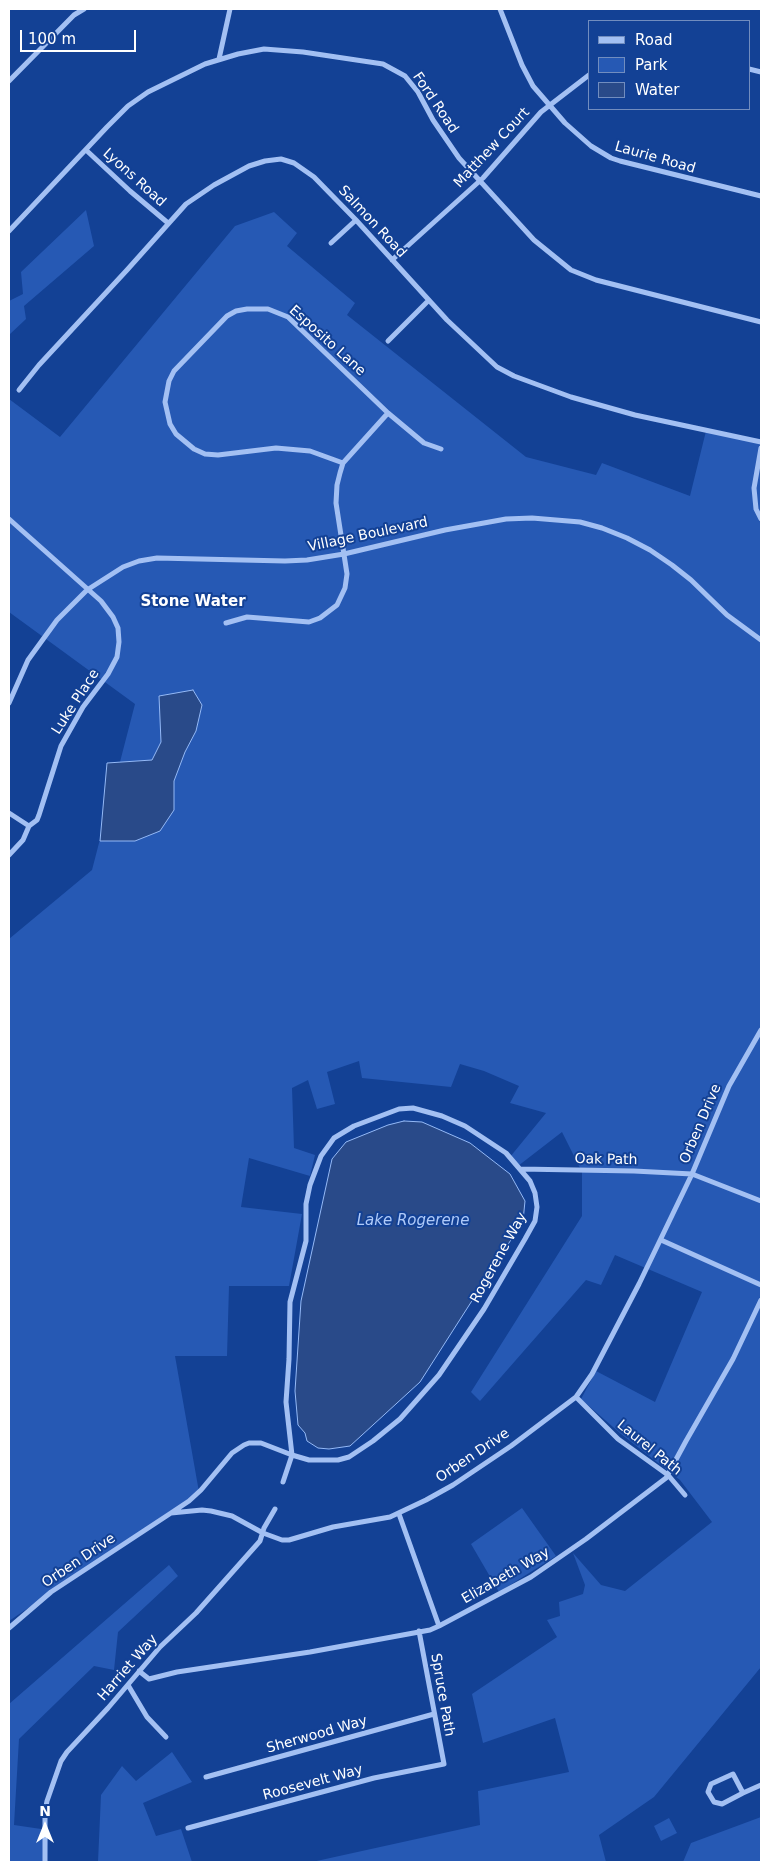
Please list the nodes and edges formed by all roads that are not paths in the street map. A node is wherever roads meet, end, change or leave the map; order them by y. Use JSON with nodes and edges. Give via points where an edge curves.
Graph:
{"nodes":[{"id":1,"x":84,"y":9,"type":"edge"},
{"id":2,"x":230,"y":9,"type":"edge"},
{"id":3,"x":500,"y":9,"type":"edge"},
{"id":4,"x":219,"y":59,"type":"junction"},
{"id":5,"x":588,"y":76,"type":"edge"},
{"id":6,"x":9,"y":81,"type":"edge"},
{"id":7,"x":549,"y":106,"type":"junction"},
{"id":8,"x":86,"y":150,"type":"junction"},
{"id":9,"x":480,"y":181,"type":"junction"},
{"id":10,"x":761,"y":196,"type":"edge"},
{"id":11,"x":356,"y":220,"type":"junction"},
{"id":12,"x":168,"y":223,"type":"junction"},
{"id":13,"x":9,"y":231,"type":"edge"},
{"id":14,"x":331,"y":243,"type":"dead end"},
{"id":15,"x":392,"y":260,"type":"junction"},
{"id":16,"x":428,"y":300,"type":"junction"},
{"id":17,"x":761,"y":322,"type":"edge"},
{"id":18,"x":388,"y":341,"type":"dead end"},
{"id":19,"x":19,"y":390,"type":"dead end"},
{"id":20,"x":388,"y":413,"type":"junction"},
{"id":21,"x":761,"y":442,"type":"edge"},
{"id":22,"x":761,"y":448,"type":"edge"},
{"id":23,"x":441,"y":449,"type":"dead end"},
{"id":24,"x":343,"y":463,"type":"junction"},
{"id":25,"x":9,"y":519,"type":"edge"},
{"id":26,"x":761,"y":519,"type":"edge"},
{"id":27,"x":344,"y":554,"type":"junction"},
{"id":28,"x":87,"y":590,"type":"junction"},
{"id":29,"x":226,"y":623,"type":"dead end"},
{"id":30,"x":761,"y":640,"type":"edge"},
{"id":31,"x":9,"y":703,"type":"edge"},
{"id":32,"x":9,"y":813,"type":"edge"},
{"id":33,"x":29,"y":826,"type":"junction"},
{"id":34,"x":9,"y":855,"type":"edge"},
{"id":35,"x":761,"y":1030,"type":"edge"},
{"id":36,"x":520,"y":1170,"type":"junction"},
{"id":37,"x":692,"y":1174,"type":"junction"},
{"id":38,"x":761,"y":1201,"type":"edge"},
{"id":39,"x":661,"y":1240,"type":"junction"},
{"id":40,"x":761,"y":1285,"type":"edge"},
{"id":41,"x":761,"y":1300,"type":"edge"},
{"id":42,"x":576,"y":1398,"type":"junction"},
{"id":43,"x":292,"y":1455,"type":"junction"},
{"id":44,"x":668,"y":1475,"type":"junction"},
{"id":45,"x":283,"y":1482,"type":"dead end"},
{"id":46,"x":685,"y":1495,"type":"dead end"},
{"id":47,"x":275,"y":1509,"type":"dead end"},
{"id":48,"x":171,"y":1513,"type":"junction"},
{"id":49,"x":400,"y":1514,"type":"junction"},
{"id":50,"x":263,"y":1533,"type":"junction"},
{"id":51,"x":439,"y":1626,"type":"junction"},
{"id":52,"x":9,"y":1628,"type":"edge"},
{"id":53,"x":419,"y":1631,"type":"junction"},
{"id":54,"x":139,"y":1671,"type":"junction"},
{"id":55,"x":128,"y":1685,"type":"junction"},
{"id":56,"x":434,"y":1714,"type":"junction"},
{"id":57,"x":166,"y":1737,"type":"dead end"},
{"id":58,"x":444,"y":1764,"type":"joint"},
{"id":59,"x":206,"y":1777,"type":"dead end"},
{"id":60,"x":761,"y":1785,"type":"edge"},
{"id":61,"x":744,"y":1793,"type":"junction"},
{"id":62,"x":188,"y":1828,"type":"dead end"},
{"id":63,"x":45,"y":1862,"type":"edge"}],
"edges":[{"from":1,"to":6,"type":"street","via":[[74,15]]},
{"from":2,"to":4,"type":"street"},
{"from":3,"to":7,"type":"street","name":"Laurie Road","via":[[522,65]]},
{"from":4,"to":8,"type":"street","name":"Ford Road","via":[[148,92],[128,106]]},
{"from":4,"to":9,"type":"street","name":"Ford Road","via":[[276,49],[384,64],[412,84],[442,134]]},
{"from":5,"to":7,"type":"street","name":"Matthew Court"},
{"from":7,"to":9,"type":"street","name":"Matthew Court"},
{"from":7,"to":10,"type":"street","name":"Laurie Road","via":[[578,135],[610,158]]},
{"from":8,"to":12,"type":"street","name":"Lyons Road"},
{"from":8,"to":13,"type":"street","name":"Ford Road"},
{"from":9,"to":15,"type":"street","name":"Matthew Court"},
{"from":9,"to":17,"type":"street","name":"Ford Road","via":[[534,240],[571,270],[596,280]]},
{"from":11,"to":12,"type":"street","name":"Salmon Road","via":[[304,169],[281,159],[249,166],[228,176],[186,204]]},
{"from":11,"to":14,"type":"street"},
{"from":11,"to":15,"type":"street","name":"Salmon Road"},
{"from":12,"to":19,"type":"street","name":"Salmon Road"},
{"from":15,"to":16,"type":"street","name":"Salmon Road"},
{"from":16,"to":18,"type":"street"},
{"from":16,"to":21,"type":"street","name":"Salmon Road","via":[[472,346],[497,367],[514,376],[571,397],[635,415]]},
{"from":20,"to":23,"type":"street","name":"Esposito Lane","via":[[424,442]]},
{"from":20,"to":24,"type":"street"},
{"from":20,"to":24,"type":"street","name":"Esposito Lane","via":[[288,317],[268,308],[247,308],[227,316],[174,371],[165,402],[170,424],[176,434],[194,449],[218,456],[276,448],[301,450]]},
{"from":22,"to":26,"type":"street","via":[[754,488],[756,509]]},
{"from":24,"to":27,"type":"street","via":[[336,503]]},
{"from":25,"to":28,"type":"street","name":"Luke Place"},
{"from":27,"to":28,"type":"street","name":"Village Boulevard","via":[[285,561],[157,558],[123,567]]},
{"from":27,"to":29,"type":"street","via":[[347,574],[343,594],[333,609],[320,618],[303,622],[247,617]]},
{"from":27,"to":30,"type":"street","name":"Village Boulevard","via":[[506,519],[580,522],[610,531],[650,550],[691,580],[727,615]]},
{"from":28,"to":31,"type":"street","name":"Village Boulevard","via":[[47,631],[28,660]]},
{"from":28,"to":33,"type":"street","name":"Luke Place","via":[[107,609],[118,628],[116,657],[108,674],[66,734],[42,809]]},
{"from":32,"to":33,"type":"street"},
{"from":33,"to":34,"type":"street","name":"Luke Place","via":[[23,840]]},
{"from":35,"to":37,"type":"street","name":"Orben Drive","via":[[728,1086]]},
{"from":36,"to":37,"type":"street","name":"Oak Path"},
{"from":36,"to":43,"type":"street","name":"Rogerene Way","via":[[535,1193],[534,1221],[484,1309],[438,1375],[400,1418],[348,1457],[309,1460]]},
{"from":36,"to":43,"type":"street","name":"Rogerene Way","via":[[506,1153],[466,1126],[413,1108],[382,1115],[334,1138],[321,1156],[310,1185],[306,1204],[306,1241],[290,1302],[286,1402]]},
{"from":37,"to":38,"type":"street","name":"Oak Path"},
{"from":37,"to":39,"type":"street","name":"Orben Drive"},
{"from":39,"to":40,"type":"street"},
{"from":39,"to":42,"type":"street","name":"Orben Drive","via":[[592,1374]]},
{"from":41,"to":44,"type":"street","name":"Elizabeth Way"},
{"from":42,"to":44,"type":"street","name":"Laurel Path","via":[[618,1439]]},
{"from":42,"to":49,"type":"street","name":"Orben Drive","via":[[453,1486]]},
{"from":43,"to":45,"type":"street"},
{"from":43,"to":48,"type":"street","name":"Rogerene Way","via":[[261,1443],[244,1444],[189,1501]]},
{"from":44,"to":46,"type":"street","name":"Laurel Path"},
{"from":44,"to":51,"type":"street","name":"Elizabeth Way","via":[[531,1577]]},
{"from":47,"to":50,"type":"street","name":"Harriet Way"},
{"from":48,"to":50,"type":"street","name":"Orben Drive","via":[[211,1511],[232,1516]]},
{"from":48,"to":52,"type":"street","name":"Orben Drive","via":[[51,1592]]},
{"from":49,"to":50,"type":"street","name":"Orben Drive","via":[[333,1527],[289,1540]]},
{"from":49,"to":51,"type":"street"},
{"from":50,"to":54,"type":"street","name":"Harriet Way","via":[[260,1542],[234,1572]]},
{"from":51,"to":53,"type":"street","name":"Elizabeth Way"},
{"from":53,"to":54,"type":"street","name":"Elizabeth Way","via":[[149,1679]]},
{"from":53,"to":56,"type":"street","name":"Spruce Path"},
{"from":54,"to":55,"type":"street","name":"Harriet Way"},
{"from":55,"to":57,"type":"street","via":[[147,1718]]},
{"from":55,"to":63,"type":"street","name":"Harriet Way","via":[[61,1761],[46,1806]]},
{"from":56,"to":58,"type":"street","name":"Spruce Path"},
{"from":56,"to":59,"type":"street","name":"Sherwood Way"},
{"from":58,"to":62,"type":"street","name":"Roosevelt Way","via":[[374,1778]]},
{"from":60,"to":61,"type":"street"},
{"from":61,"to":61,"type":"street","via":[[733,1774],[711,1784],[708,1792],[714,1802],[722,1804]]}]}
